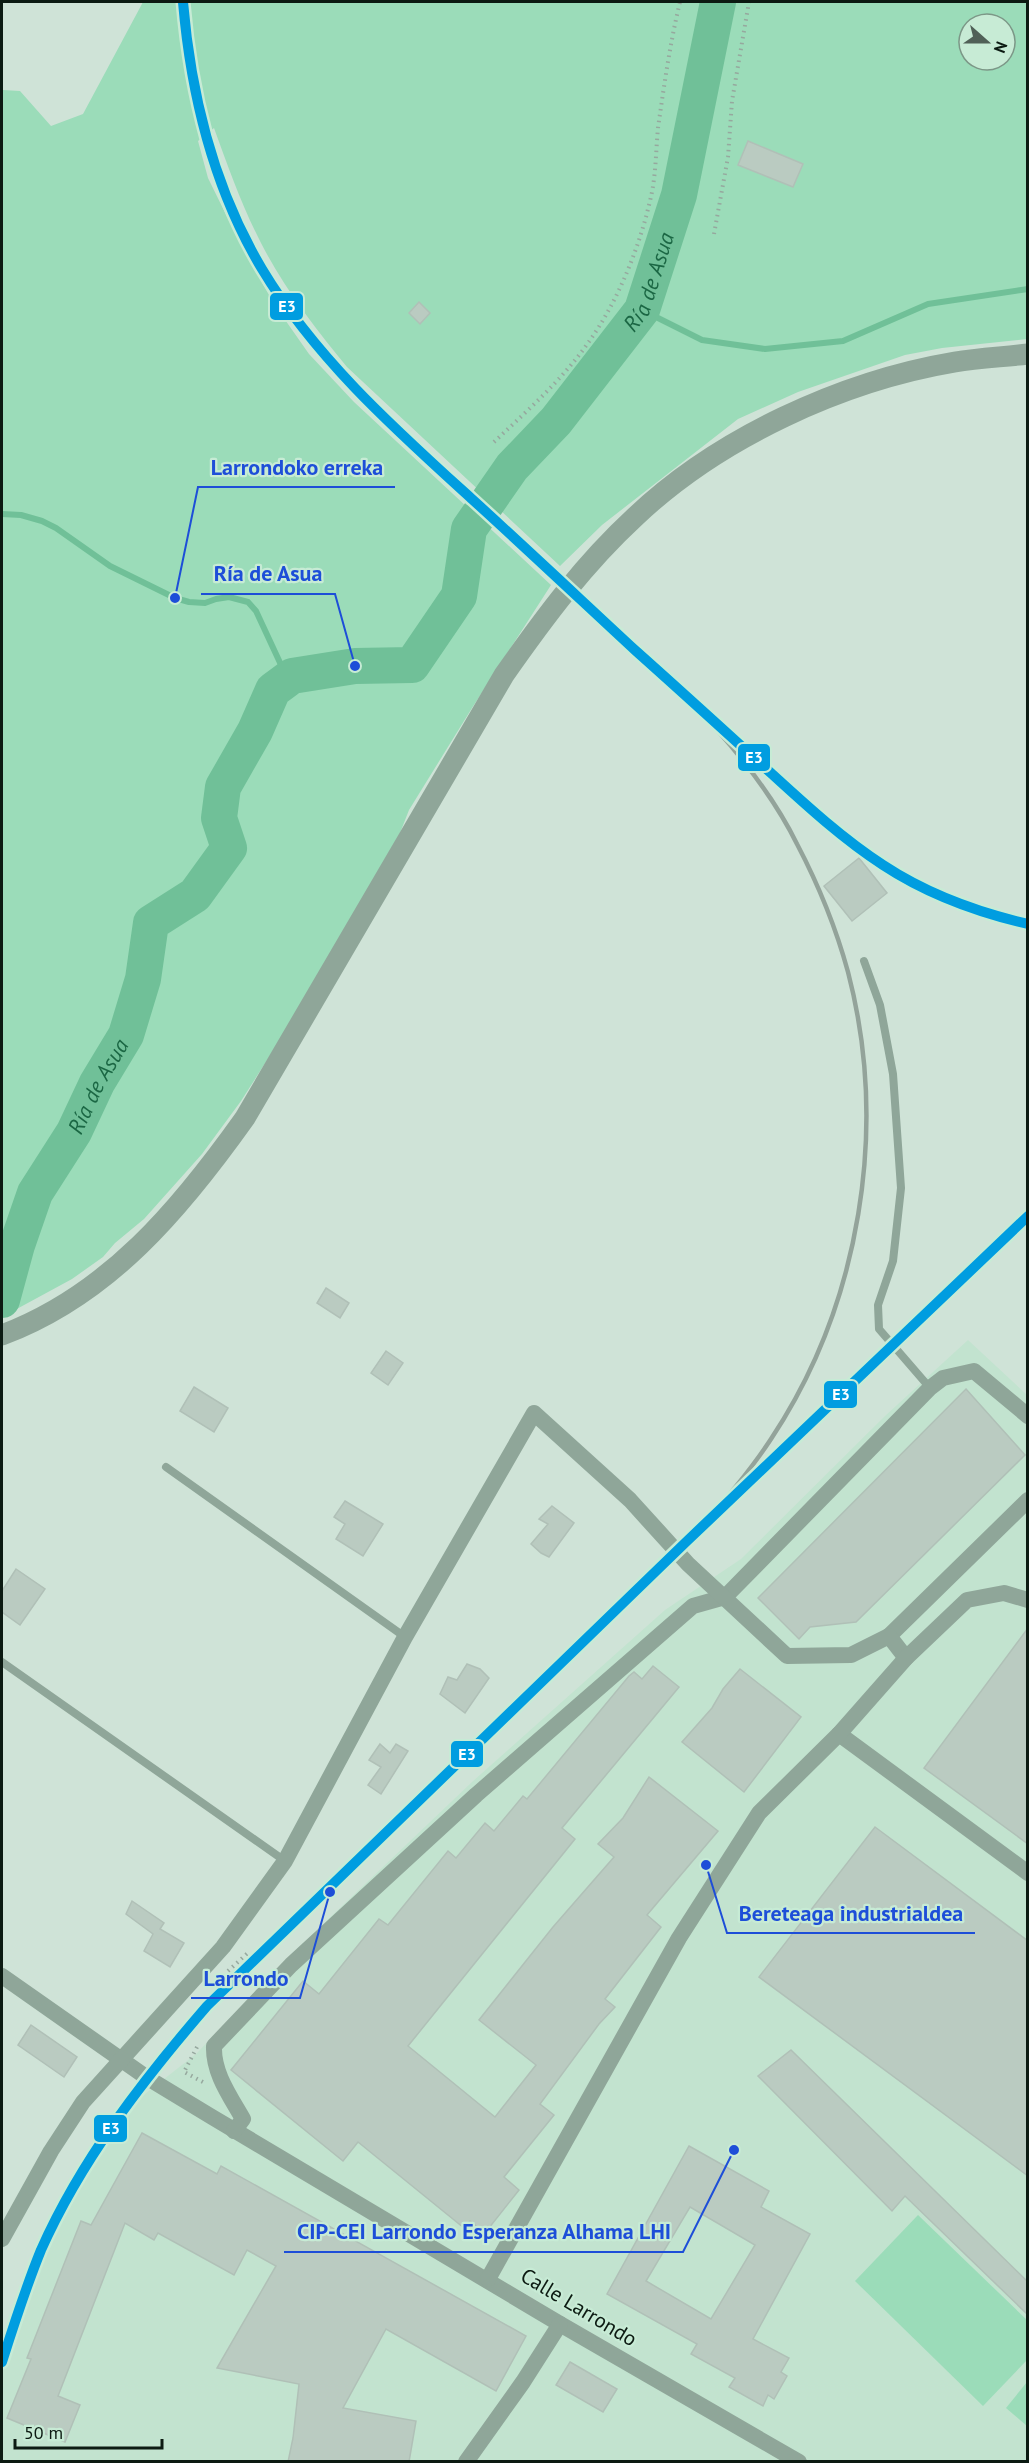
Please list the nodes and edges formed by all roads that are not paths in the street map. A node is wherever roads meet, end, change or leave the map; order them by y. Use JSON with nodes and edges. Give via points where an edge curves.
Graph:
{"nodes":[{"id":1,"x":1028,"y":354,"type":"edge"},
{"id":2,"x":864,"y":961,"type":"dead end"},
{"id":3,"x":2,"y":1335,"type":"edge"},
{"id":4,"x":930,"y":1388,"type":"junction"},
{"id":5,"x":1028,"y":1416,"type":"edge"},
{"id":6,"x":166,"y":1467,"type":"dead end"},
{"id":7,"x":1028,"y":1500,"type":"edge"},
{"id":8,"x":724,"y":1596,"type":"junction"},
{"id":9,"x":1028,"y":1600,"type":"edge"},
{"id":10,"x":889,"y":1636,"type":"junction"},
{"id":11,"x":405,"y":1638,"type":"junction"},
{"id":12,"x":906,"y":1658,"type":"junction"},
{"id":13,"x":2,"y":1662,"type":"edge"},
{"id":14,"x":839,"y":1734,"type":"junction"},
{"id":15,"x":285,"y":1862,"type":"junction"},
{"id":16,"x":1028,"y":1874,"type":"edge"},
{"id":17,"x":2,"y":1976,"type":"edge"},
{"id":18,"x":121,"y":2059,"type":"junction"},
{"id":19,"x":234,"y":2131,"type":"junction"},
{"id":20,"x":2,"y":2239,"type":"edge"},
{"id":21,"x":488,"y":2279,"type":"junction"},
{"id":22,"x":560,"y":2324,"type":"junction"},
{"id":23,"x":466,"y":2462,"type":"edge"},
{"id":24,"x":799,"y":2462,"type":"edge"}],
"edges":[{"from":1,"to":3,"type":"street","via":[[954,362],[878,380],[768,424],[699,466],[636,515],[547,613],[504,675],[245,1118],[205,1174],[130,1256],[100,1281],[40,1318]]},
{"from":2,"to":4,"type":"lane","via":[[880,1005],[893,1074],[901,1188],[893,1261],[878,1305],[879,1329]]},
{"from":4,"to":5,"type":"street","via":[[943,1378],[974,1371]]},
{"from":4,"to":8,"type":"street"},
{"from":6,"to":11,"type":"lane"},
{"from":7,"to":10,"type":"street"},
{"from":8,"to":10,"type":"street","via":[[787,1656],[850,1655]]},
{"from":8,"to":11,"type":"street","via":[[688,1564],[630,1500],[534,1413]]},
{"from":8,"to":19,"type":"street","via":[[693,1606],[476,1795],[291,1965],[214,2046],[214,2061],[243,2119]]},
{"from":9,"to":12,"type":"street","via":[[1004,1593],[967,1600]]},
{"from":10,"to":12,"type":"street"},
{"from":11,"to":15,"type":"street"},
{"from":12,"to":14,"type":"street"},
{"from":13,"to":15,"type":"lane"},
{"from":14,"to":16,"type":"street"},
{"from":14,"to":21,"type":"street","via":[[752,1823],[679,1938]]},
{"from":15,"to":18,"type":"street","via":[[223,1947]]},
{"from":17,"to":18,"type":"street","name":"Calle Larrondo"},
{"from":18,"to":19,"type":"street","name":"Calle Larrondo"},
{"from":18,"to":20,"type":"street","via":[[83,2102]]},
{"from":19,"to":21,"type":"street","name":"Calle Larrondo"},
{"from":21,"to":22,"type":"street","name":"Calle Larrondo"},
{"from":22,"to":23,"type":"street"},
{"from":22,"to":24,"type":"street","name":"Calle Larrondo"}]}
